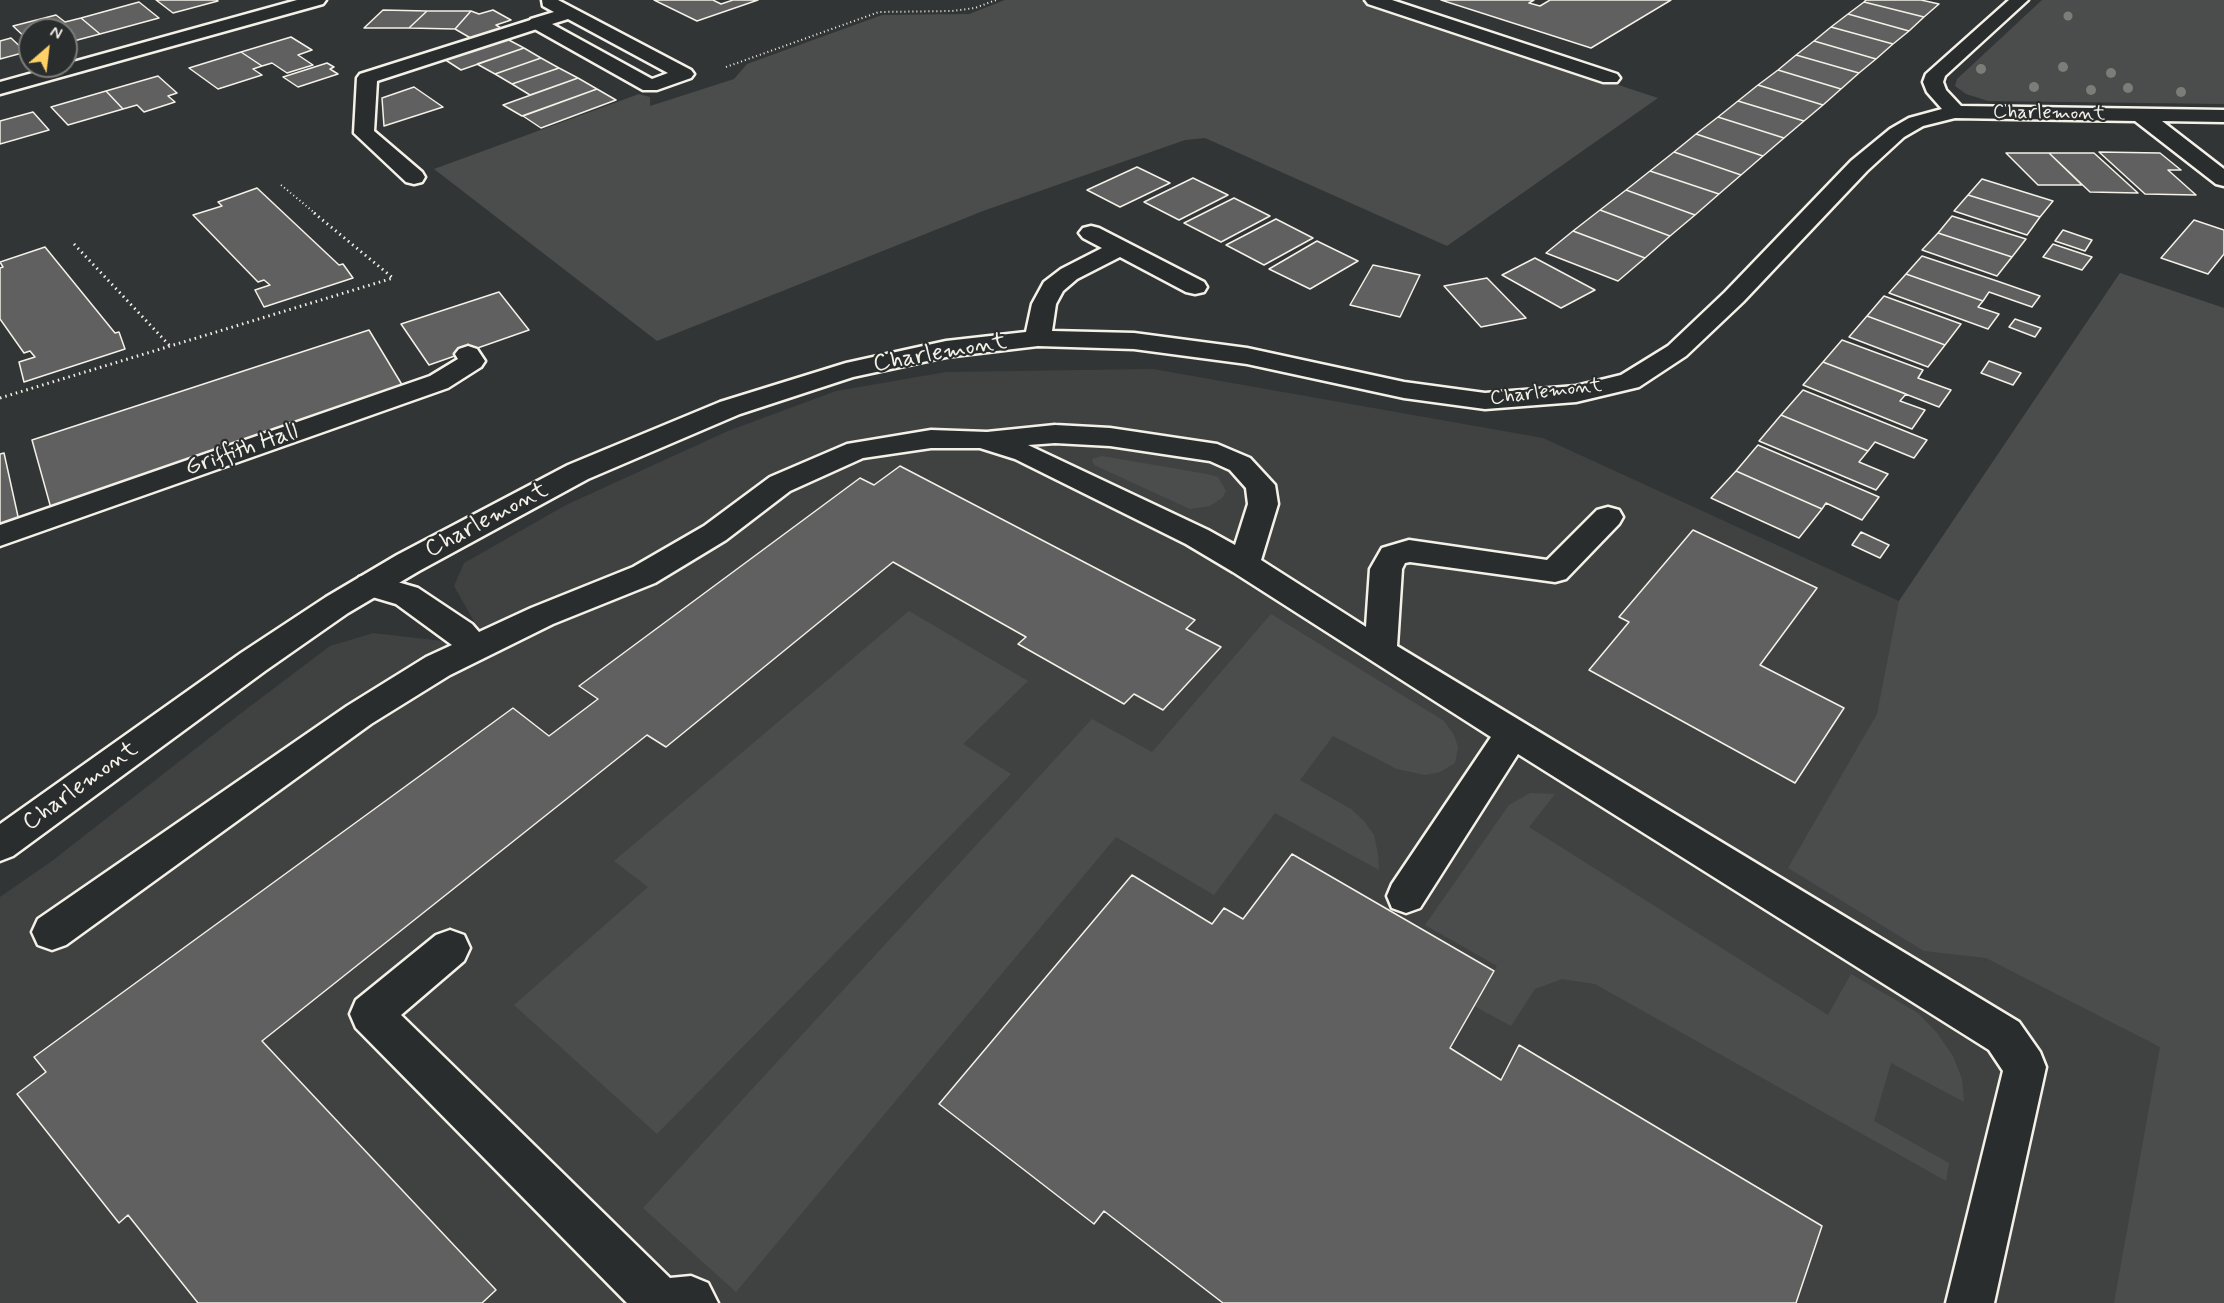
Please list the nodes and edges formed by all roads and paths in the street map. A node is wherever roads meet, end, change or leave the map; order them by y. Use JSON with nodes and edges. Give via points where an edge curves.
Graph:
{"nodes":[{"id":1,"x":317,"y":0,"type":"edge"},
{"id":2,"x":545,"y":0,"type":"edge"},
{"id":3,"x":996,"y":0,"type":"edge"},
{"id":4,"x":1374,"y":0,"type":"edge"},
{"id":5,"x":2019,"y":0,"type":"edge"},
{"id":6,"x":569,"y":13,"type":"junction"},
{"id":7,"x":537,"y":23,"type":"junction"},
{"id":8,"x":721,"y":69,"type":"dead end"},
{"id":9,"x":1610,"y":78,"type":"dead end"},
{"id":10,"x":0,"y":88,"type":"edge"},
{"id":11,"x":1955,"y":112,"type":"junction"},
{"id":12,"x":2142,"y":116,"type":"junction"},
{"id":13,"x":2224,"y":116,"type":"edge"},
{"id":14,"x":414,"y":177,"type":"dead end"},
{"id":15,"x":2224,"y":178,"type":"edge"},
{"id":16,"x":281,"y":185,"type":"dead end"},
{"id":17,"x":1091,"y":233,"type":"dead end"},
{"id":18,"x":74,"y":244,"type":"dead end"},
{"id":19,"x":1120,"y":248,"type":"junction"},
{"id":20,"x":1195,"y":287,"type":"dead end"},
{"id":21,"x":1038,"y":338,"type":"junction"},
{"id":22,"x":170,"y":346,"type":"junction"},
{"id":23,"x":468,"y":354,"type":"dead end"},
{"id":24,"x":0,"y":398,"type":"edge"},
{"id":25,"x":982,"y":439,"type":"junction"},
{"id":26,"x":1608,"y":517,"type":"dead end"},
{"id":27,"x":0,"y":536,"type":"edge"},
{"id":28,"x":1244,"y":564,"type":"junction"},
{"id":29,"x":370,"y":585,"type":"junction"},
{"id":30,"x":474,"y":649,"type":"junction"},
{"id":31,"x":1380,"y":652,"type":"junction"},
{"id":32,"x":1512,"y":734,"type":"junction"},
{"id":33,"x":0,"y":845,"type":"edge"},
{"id":34,"x":1406,"y":896,"type":"dead end"},
{"id":35,"x":52,"y":932,"type":"dead end"},
{"id":36,"x":450,"y":948,"type":"dead end"},
{"id":37,"x":671,"y":1303,"type":"edge"},
{"id":38,"x":1970,"y":1303,"type":"edge"}],
"edges":[{"from":1,"to":10,"type":"street"},
{"from":2,"to":6,"type":"street"},
{"from":3,"to":8,"type":"path","via":[[952,11],[879,12]]},
{"from":4,"to":9,"type":"street"},
{"from":5,"to":11,"type":"street","via":[[1936,74],[1933,82],[1937,92]]},
{"from":6,"to":7,"type":"street"},
{"from":6,"to":7,"type":"street","via":[[684,74],[651,86]]},
{"from":7,"to":14,"type":"street","via":[[367,78],[364,134]]},
{"from":11,"to":12,"type":"street","name":"Charlemont"},
{"from":11,"to":21,"type":"street","name":"Charlemont","via":[[1916,122],[1897,133],[1859,165],[1677,351],[1630,381],[1575,393],[1485,401],[1404,390],[1246,356],[1134,341]]},
{"from":12,"to":13,"type":"street","name":"Charlemont"},
{"from":12,"to":15,"type":"street"},
{"from":16,"to":22,"type":"path","via":[[393,278]]},
{"from":17,"to":19,"type":"street"},
{"from":18,"to":22,"type":"path"},
{"from":19,"to":20,"type":"street"},
{"from":19,"to":21,"type":"street","name":"Charlemont","via":[[1069,274],[1053,287],[1044,304]]},
{"from":21,"to":29,"type":"street","name":"Charlemont","via":[[946,349],[857,369],[730,408],[578,472]]},
{"from":22,"to":24,"type":"path"},
{"from":23,"to":27,"type":"street","name":"Griffith Hall","via":[[472,361],[439,382]]},
{"from":25,"to":28,"type":"street","via":[[1025,453]]},
{"from":25,"to":28,"type":"street","via":[[1055,434],[1110,437],[1217,453],[1240,464],[1260,485],[1263,504]]},
{"from":25,"to":30,"type":"street","via":[[931,439],[857,450],[780,484],[715,533],[644,575],[542,616]]},
{"from":26,"to":31,"type":"street","via":[[1555,571],[1409,551],[1393,556],[1386,569]]},
{"from":28,"to":31,"type":"street"},
{"from":29,"to":30,"type":"street","via":[[407,596],[460,632]]},
{"from":29,"to":33,"type":"street","name":"Charlemont","via":[[254,662]]},
{"from":30,"to":35,"type":"street","via":[[438,666],[359,715]]},
{"from":31,"to":32,"type":"street"},
{"from":32,"to":34,"type":"street"},
{"from":32,"to":38,"type":"street","via":[[2004,1036],[2025,1067]]},
{"from":36,"to":37,"type":"street","via":[[371,1014]]}]}
